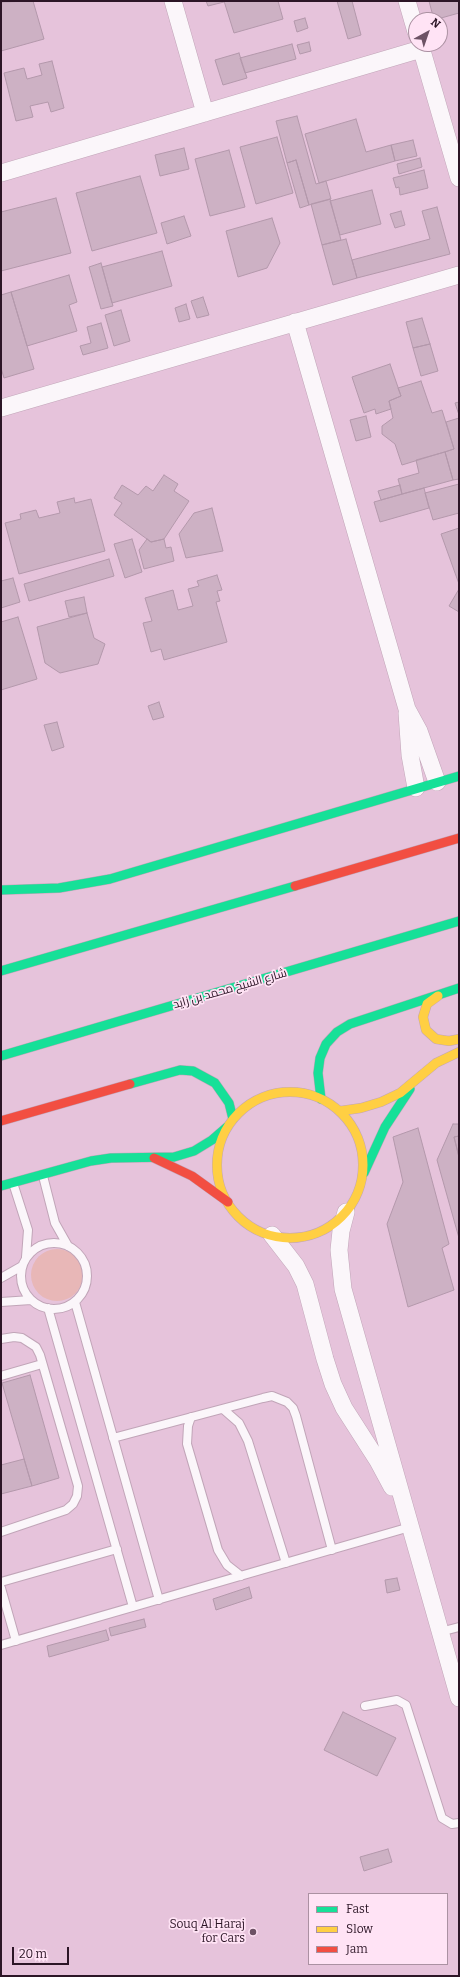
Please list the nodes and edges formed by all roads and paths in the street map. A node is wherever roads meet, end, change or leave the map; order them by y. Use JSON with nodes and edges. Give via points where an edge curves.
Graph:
{"nodes":[{"id":1,"x":173,"y":1,"type":"edge"},
{"id":2,"x":407,"y":1,"type":"edge"},
{"id":3,"x":410,"y":12,"type":"edge"},
{"id":4,"x":408,"y":50,"type":"edge"},
{"id":5,"x":422,"y":52,"type":"edge"},
{"id":6,"x":205,"y":113,"type":"junction"},
{"id":7,"x":1,"y":173,"type":"edge"},
{"id":8,"x":459,"y":178,"type":"edge"},
{"id":9,"x":459,"y":275,"type":"edge"},
{"id":10,"x":295,"y":322,"type":"junction"},
{"id":11,"x":1,"y":408,"type":"edge"},
{"id":12,"x":407,"y":709,"type":"junction"},
{"id":13,"x":459,"y":776,"type":"edge"},
{"id":14,"x":437,"y":782,"type":"junction"},
{"id":15,"x":416,"y":788,"type":"junction"},
{"id":16,"x":459,"y":838,"type":"edge"},
{"id":17,"x":1,"y":890,"type":"edge"},
{"id":18,"x":459,"y":921,"type":"edge"},
{"id":19,"x":1,"y":971,"type":"edge"},
{"id":20,"x":459,"y":988,"type":"edge"},
{"id":21,"x":438,"y":996,"type":"junction"},
{"id":22,"x":459,"y":1039,"type":"edge"},
{"id":23,"x":459,"y":1052,"type":"edge"},
{"id":24,"x":1,"y":1056,"type":"edge"},
{"id":25,"x":448,"y":1056,"type":"junction"},
{"id":26,"x":459,"y":1064,"type":"edge"},
{"id":27,"x":416,"y":1080,"type":"junction"},
{"id":28,"x":322,"y":1099,"type":"junction"},
{"id":29,"x":340,"y":1111,"type":"junction"},
{"id":30,"x":1,"y":1121,"type":"edge"},
{"id":31,"x":231,"y":1122,"type":"junction"},
{"id":32,"x":152,"y":1158,"type":"junction"},
{"id":33,"x":43,"y":1174,"type":"junction"},
{"id":34,"x":362,"y":1178,"type":"junction"},
{"id":35,"x":13,"y":1183,"type":"junction"},
{"id":36,"x":1,"y":1186,"type":"edge"},
{"id":37,"x":228,"y":1202,"type":"junction"},
{"id":38,"x":346,"y":1212,"type":"junction"},
{"id":39,"x":272,"y":1235,"type":"junction"},
{"id":40,"x":68,"y":1246,"type":"junction"},
{"id":41,"x":26,"y":1257,"type":"junction"},
{"id":42,"x":22,"y":1266,"type":"junction"},
{"id":43,"x":1,"y":1278,"type":"edge"},
{"id":44,"x":32,"y":1300,"type":"junction"},
{"id":45,"x":1,"y":1302,"type":"edge"},
{"id":46,"x":75,"y":1302,"type":"junction"},
{"id":47,"x":48,"y":1308,"type":"junction"},
{"id":48,"x":1,"y":1339,"type":"edge"},
{"id":49,"x":42,"y":1364,"type":"junction"},
{"id":50,"x":1,"y":1376,"type":"edge"},
{"id":51,"x":223,"y":1409,"type":"junction"},
{"id":52,"x":191,"y":1417,"type":"junction"},
{"id":53,"x":113,"y":1438,"type":"junction"},
{"id":54,"x":410,"y":1527,"type":"junction"},
{"id":55,"x":1,"y":1532,"type":"edge"},
{"id":56,"x":117,"y":1549,"type":"junction"},
{"id":57,"x":332,"y":1550,"type":"junction"},
{"id":58,"x":286,"y":1563,"type":"junction"},
{"id":59,"x":241,"y":1576,"type":"junction"},
{"id":60,"x":1,"y":1582,"type":"edge"},
{"id":61,"x":1,"y":1588,"type":"edge"},
{"id":62,"x":159,"y":1600,"type":"junction"},
{"id":63,"x":133,"y":1607,"type":"junction"},
{"id":64,"x":459,"y":1627,"type":"edge"},
{"id":65,"x":440,"y":1632,"type":"junction"},
{"id":66,"x":16,"y":1641,"type":"junction"},
{"id":67,"x":1,"y":1645,"type":"edge"},
{"id":68,"x":459,"y":1698,"type":"edge"},
{"id":69,"x":365,"y":1706,"type":"dead end"},
{"id":70,"x":459,"y":1823,"type":"edge"}],
"edges":[{"from":1,"to":6,"type":"street"},
{"from":2,"to":3,"type":"street"},
{"from":4,"to":6,"type":"street"},
{"from":5,"to":8,"type":"street"},
{"from":6,"to":7,"type":"street"},
{"from":9,"to":10,"type":"street"},
{"from":10,"to":11,"type":"street"},
{"from":10,"to":12,"type":"street"},
{"from":12,"to":14,"type":"street","via":[[422,737]]},
{"from":12,"to":15,"type":"street","via":[[408,743]]},
{"from":13,"to":14,"type":"main road"},
{"from":14,"to":15,"type":"main road"},
{"from":15,"to":17,"type":"main road","via":[[110,879],[59,888]]},
{"from":16,"to":19,"type":"main road"},
{"from":18,"to":24,"type":"main road","name":"شارع الشيخ محمد بن زايد"},
{"from":20,"to":21,"type":"main road"},
{"from":21,"to":22,"type":"main road","via":[[427,1004],[423,1017],[426,1030],[436,1039]]},
{"from":21,"to":28,"type":"main road","via":[[350,1024],[337,1032],[326,1044],[320,1058],[318,1073]]},
{"from":23,"to":25,"type":"main road"},
{"from":25,"to":26,"type":"lane"},
{"from":25,"to":27,"type":"main road"},
{"from":27,"to":29,"type":"main road","via":[[400,1093],[381,1102]]},
{"from":27,"to":34,"type":"main road","via":[[385,1127]]},
{"from":28,"to":29,"type":"main road"},
{"from":28,"to":31,"type":"main road","via":[[303,1093],[284,1092],[259,1099],[247,1106]]},
{"from":29,"to":34,"type":"main road","via":[[351,1125],[359,1142],[363,1160]]},
{"from":30,"to":31,"type":"main road","via":[[180,1070],[193,1071],[215,1083],[229,1103]]},
{"from":31,"to":32,"type":"main road","via":[[212,1140],[194,1151],[174,1157]]},
{"from":31,"to":37,"type":"main road","via":[[220,1144],[217,1164],[220,1184]]},
{"from":32,"to":33,"type":"main road","via":[[111,1158]]},
{"from":32,"to":37,"type":"main road","via":[[192,1176]]},
{"from":33,"to":35,"type":"main road"},
{"from":33,"to":40,"type":"lane","via":[[55,1223]]},
{"from":34,"to":38,"type":"main road","via":[[356,1196]]},
{"from":35,"to":36,"type":"main road"},
{"from":35,"to":41,"type":"lane","via":[[28,1230]]},
{"from":37,"to":39,"type":"main road","via":[[239,1216],[254,1228]]},
{"from":38,"to":39,"type":"main road","via":[[331,1226],[312,1234],[292,1238]]},
{"from":38,"to":54,"type":"street","via":[[339,1250],[343,1289]]},
{"from":39,"to":54,"type":"street","via":[[296,1266],[305,1284],[327,1365],[344,1408],[378,1461]]},
{"from":40,"to":41,"type":"lane","via":[[50,1243],[40,1246]]},
{"from":40,"to":46,"type":"lane","via":[[82,1259],[87,1277]]},
{"from":41,"to":42,"type":"lane"},
{"from":42,"to":43,"type":"lane"},
{"from":42,"to":44,"type":"lane","via":[[22,1284]]},
{"from":44,"to":45,"type":"lane"},
{"from":44,"to":47,"type":"lane","via":[[39,1306]]},
{"from":46,"to":47,"type":"lane","via":[[58,1309]]},
{"from":46,"to":53,"type":"lane"},
{"from":47,"to":56,"type":"lane"},
{"from":48,"to":49,"type":"lane","via":[[14,1336],[30,1341],[36,1347]]},
{"from":49,"to":50,"type":"lane"},
{"from":49,"to":55,"type":"lane","via":[[78,1486],[77,1496],[73,1504],[58,1515]]},
{"from":51,"to":52,"type":"lane"},
{"from":51,"to":57,"type":"lane","via":[[272,1396],[287,1402],[293,1408]]},
{"from":51,"to":58,"type":"lane","via":[[238,1423],[248,1441]]},
{"from":52,"to":53,"type":"lane"},
{"from":52,"to":59,"type":"lane","via":[[187,1444],[218,1550],[227,1566]]},
{"from":53,"to":62,"type":"lane"},
{"from":54,"to":57,"type":"lane"},
{"from":54,"to":65,"type":"street"},
{"from":56,"to":60,"type":"lane"},
{"from":56,"to":63,"type":"lane"},
{"from":57,"to":58,"type":"lane"},
{"from":58,"to":59,"type":"lane"},
{"from":59,"to":62,"type":"lane"},
{"from":61,"to":66,"type":"lane"},
{"from":62,"to":63,"type":"lane"},
{"from":63,"to":66,"type":"lane"},
{"from":64,"to":65,"type":"lane"},
{"from":65,"to":68,"type":"street"},
{"from":66,"to":67,"type":"lane"},
{"from":69,"to":70,"type":"lane","via":[[397,1700],[406,1705],[442,1818],[452,1824]]}]}
